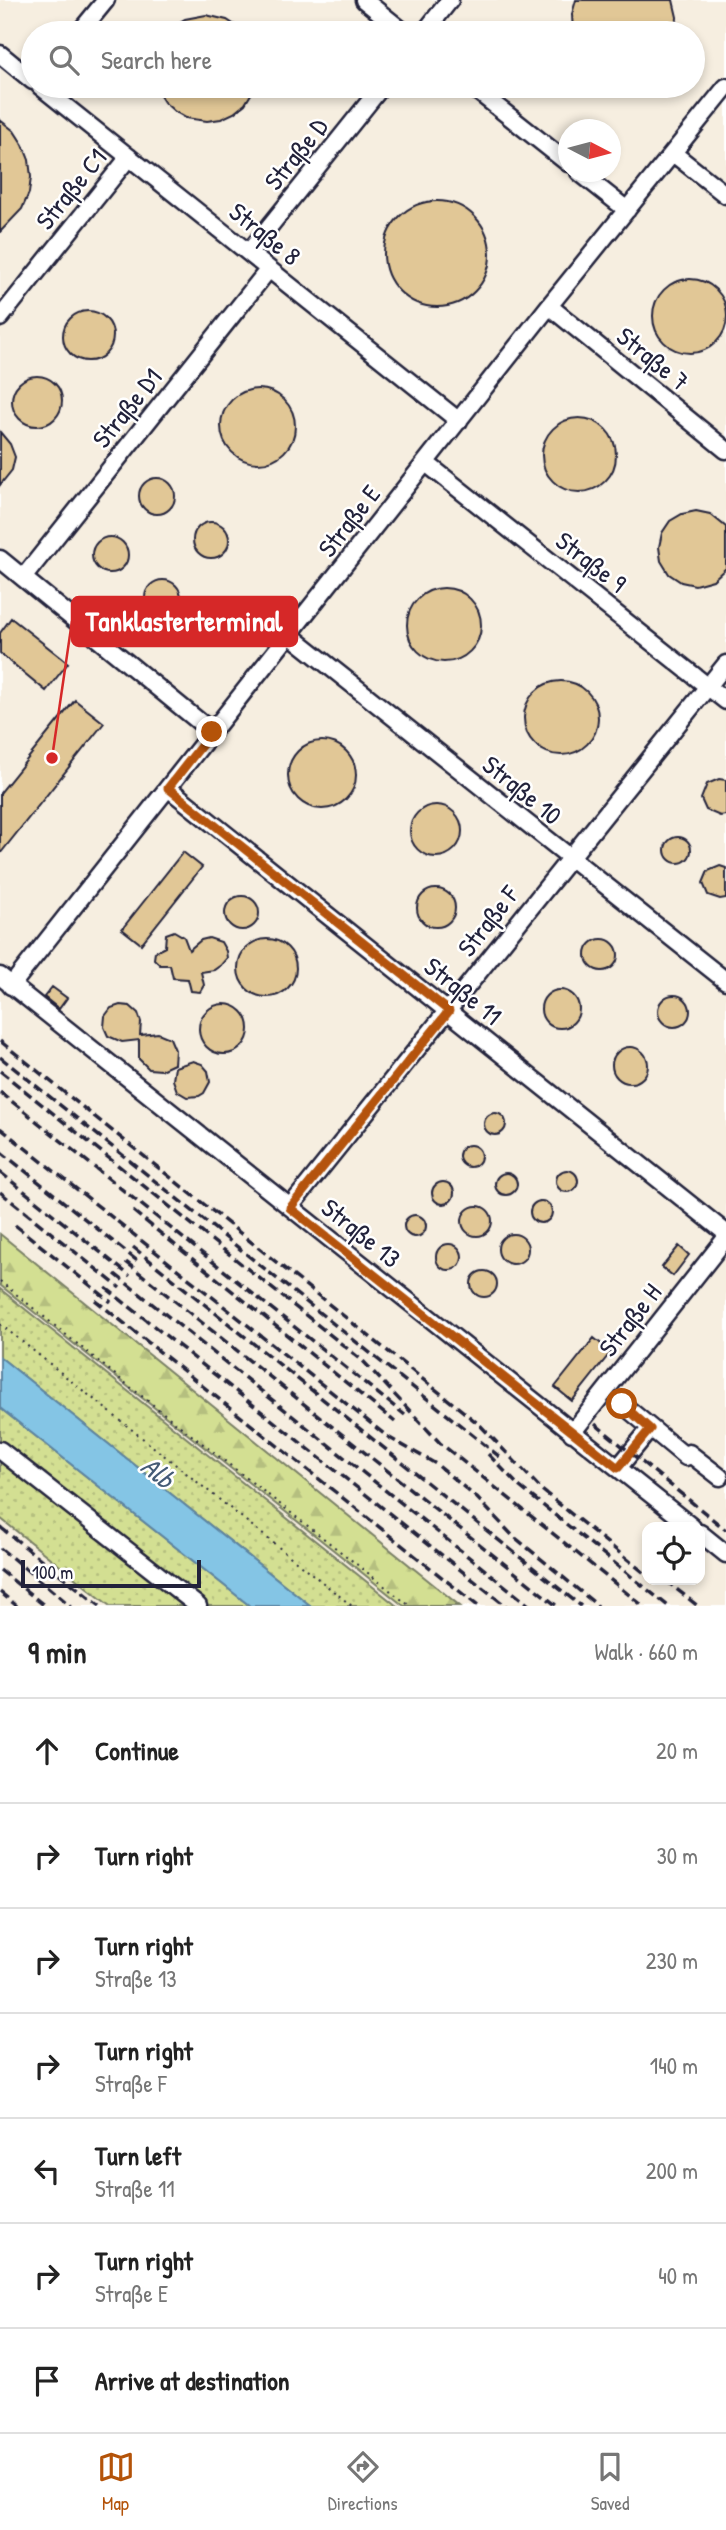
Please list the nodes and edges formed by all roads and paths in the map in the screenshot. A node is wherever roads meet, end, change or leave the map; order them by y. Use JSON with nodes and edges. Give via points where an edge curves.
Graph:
{"nodes":[{"id":1,"x":106,"y":0,"type":"edge"},
{"id":2,"x":363,"y":0,"type":"edge"},
{"id":3,"x":450,"y":0,"type":"edge"},
{"id":4,"x":89,"y":21,"type":"edge"},
{"id":5,"x":390,"y":21,"type":"edge"},
{"id":6,"x":433,"y":21,"type":"edge"},
{"id":7,"x":0,"y":54,"type":"edge"},
{"id":8,"x":21,"y":71,"type":"edge"},
{"id":9,"x":726,"y":87,"type":"edge"},
{"id":10,"x":55,"y":98,"type":"edge"},
{"id":11,"x":372,"y":98,"type":"edge"},
{"id":12,"x":486,"y":98,"type":"edge"},
{"id":13,"x":673,"y":153,"type":"junction"},
{"id":14,"x":558,"y":154,"type":"edge"},
{"id":15,"x":129,"y":157,"type":"junction"},
{"id":16,"x":592,"y":182,"type":"edge"},
{"id":17,"x":726,"y":195,"type":"edge"},
{"id":18,"x":628,"y":210,"type":"junction"},
{"id":19,"x":248,"y":252,"type":"junction"},
{"id":20,"x":269,"y":269,"type":"junction"},
{"id":21,"x":549,"y":306,"type":"junction"},
{"id":22,"x":0,"y":318,"type":"edge"},
{"id":23,"x":459,"y":421,"type":"junction"},
{"id":24,"x":726,"y":450,"type":"edge"},
{"id":25,"x":426,"y":463,"type":"junction"},
{"id":26,"x":0,"y":559,"type":"edge"},
{"id":27,"x":23,"y":578,"type":"junction"},
{"id":28,"x":290,"y":635,"type":"junction"},
{"id":29,"x":726,"y":664,"type":"edge"},
{"id":30,"x":708,"y":687,"type":"junction"},
{"id":31,"x":726,"y":701,"type":"edge"},
{"id":32,"x":212,"y":732,"type":"junction"},
{"id":33,"x":168,"y":788,"type":"junction"},
{"id":34,"x":568,"y":858,"type":"junction"},
{"id":35,"x":6,"y":981,"type":"edge"},
{"id":36,"x":726,"y":981,"type":"edge"},
{"id":37,"x":449,"y":1011,"type":"junction"},
{"id":38,"x":290,"y":1208,"type":"junction"},
{"id":39,"x":726,"y":1233,"type":"edge"},
{"id":40,"x":726,"y":1238,"type":"edge"},
{"id":41,"x":0,"y":1281,"type":"edge"},
{"id":42,"x":0,"y":1324,"type":"edge"},
{"id":43,"x":622,"y":1404,"type":"dead end"},
{"id":44,"x":650,"y":1429,"type":"junction"},
{"id":45,"x":572,"y":1433,"type":"junction"},
{"id":46,"x":0,"y":1450,"type":"edge"},
{"id":47,"x":618,"y":1468,"type":"junction"},
{"id":48,"x":720,"y":1477,"type":"dead end"},
{"id":49,"x":686,"y":1522,"type":"edge"},
{"id":50,"x":705,"y":1537,"type":"edge"},
{"id":51,"x":726,"y":1554,"type":"edge"},
{"id":52,"x":198,"y":1606,"type":"edge"},
{"id":53,"x":352,"y":1606,"type":"edge"},
{"id":54,"x":410,"y":1606,"type":"edge"}],
"edges":[{"from":1,"to":4,"type":"lane"},
{"from":2,"to":5,"type":"lane"},
{"from":3,"to":6,"type":"lane"},
{"from":7,"to":8,"type":"lane"},
{"from":9,"to":13,"type":"lane","name":"Straße E"},
{"from":10,"to":15,"type":"lane","name":"Straße 8"},
{"from":11,"to":19,"type":"lane","name":"Straße D"},
{"from":12,"to":14,"type":"lane"},
{"from":13,"to":17,"type":"lane"},
{"from":13,"to":18,"type":"lane","name":"Straße E"},
{"from":15,"to":19,"type":"lane","name":"Straße 8"},
{"from":15,"to":22,"type":"lane","name":"Straße C1"},
{"from":16,"to":18,"type":"lane"},
{"from":18,"to":21,"type":"lane","name":"Straße E"},
{"from":19,"to":20,"type":"lane","name":"Straße 8"},
{"from":20,"to":23,"type":"lane","name":"Straße 8"},
{"from":20,"to":27,"type":"lane","name":"Straße D1"},
{"from":21,"to":23,"type":"lane","name":"Straße E"},
{"from":21,"to":24,"type":"lane","name":"Straße 7"},
{"from":23,"to":25,"type":"lane","name":"Straße E"},
{"from":25,"to":28,"type":"lane","name":"Straße E"},
{"from":25,"to":30,"type":"lane","name":"Straße 9"},
{"from":26,"to":27,"type":"lane"},
{"from":27,"to":32,"type":"lane"},
{"from":28,"to":32,"type":"lane","name":"Straße E"},
{"from":28,"to":34,"type":"lane","name":"Straße 10"},
{"from":29,"to":30,"type":"lane","name":"Straße F"},
{"from":30,"to":31,"type":"lane","name":"Straße 9"},
{"from":30,"to":34,"type":"lane","name":"Straße F"},
{"from":32,"to":33,"type":"lane","name":"Straße E"},
{"from":33,"to":35,"type":"lane","name":"Straße E"},
{"from":33,"to":37,"type":"lane","name":"Straße 11"},
{"from":34,"to":36,"type":"lane","name":"Straße 10"},
{"from":34,"to":37,"type":"lane","name":"Straße F"},
{"from":35,"to":38,"type":"lane","name":"Straße 13"},
{"from":37,"to":38,"type":"lane","name":"Straße F"},
{"from":37,"to":39,"type":"lane","name":"Straße 11"},
{"from":38,"to":45,"type":"lane","name":"Straße 13"},
{"from":40,"to":45,"type":"lane","name":"Straße H"},
{"from":41,"to":54,"type":"path"},
{"from":42,"to":53,"type":"path"},
{"from":43,"to":44,"type":"lane"},
{"from":44,"to":47,"type":"lane"},
{"from":44,"to":48,"type":"lane"},
{"from":45,"to":47,"type":"lane","name":"Straße 13"},
{"from":46,"to":52,"type":"lane"},
{"from":47,"to":49,"type":"lane","name":"Straße 13"},
{"from":50,"to":51,"type":"lane"}]}
